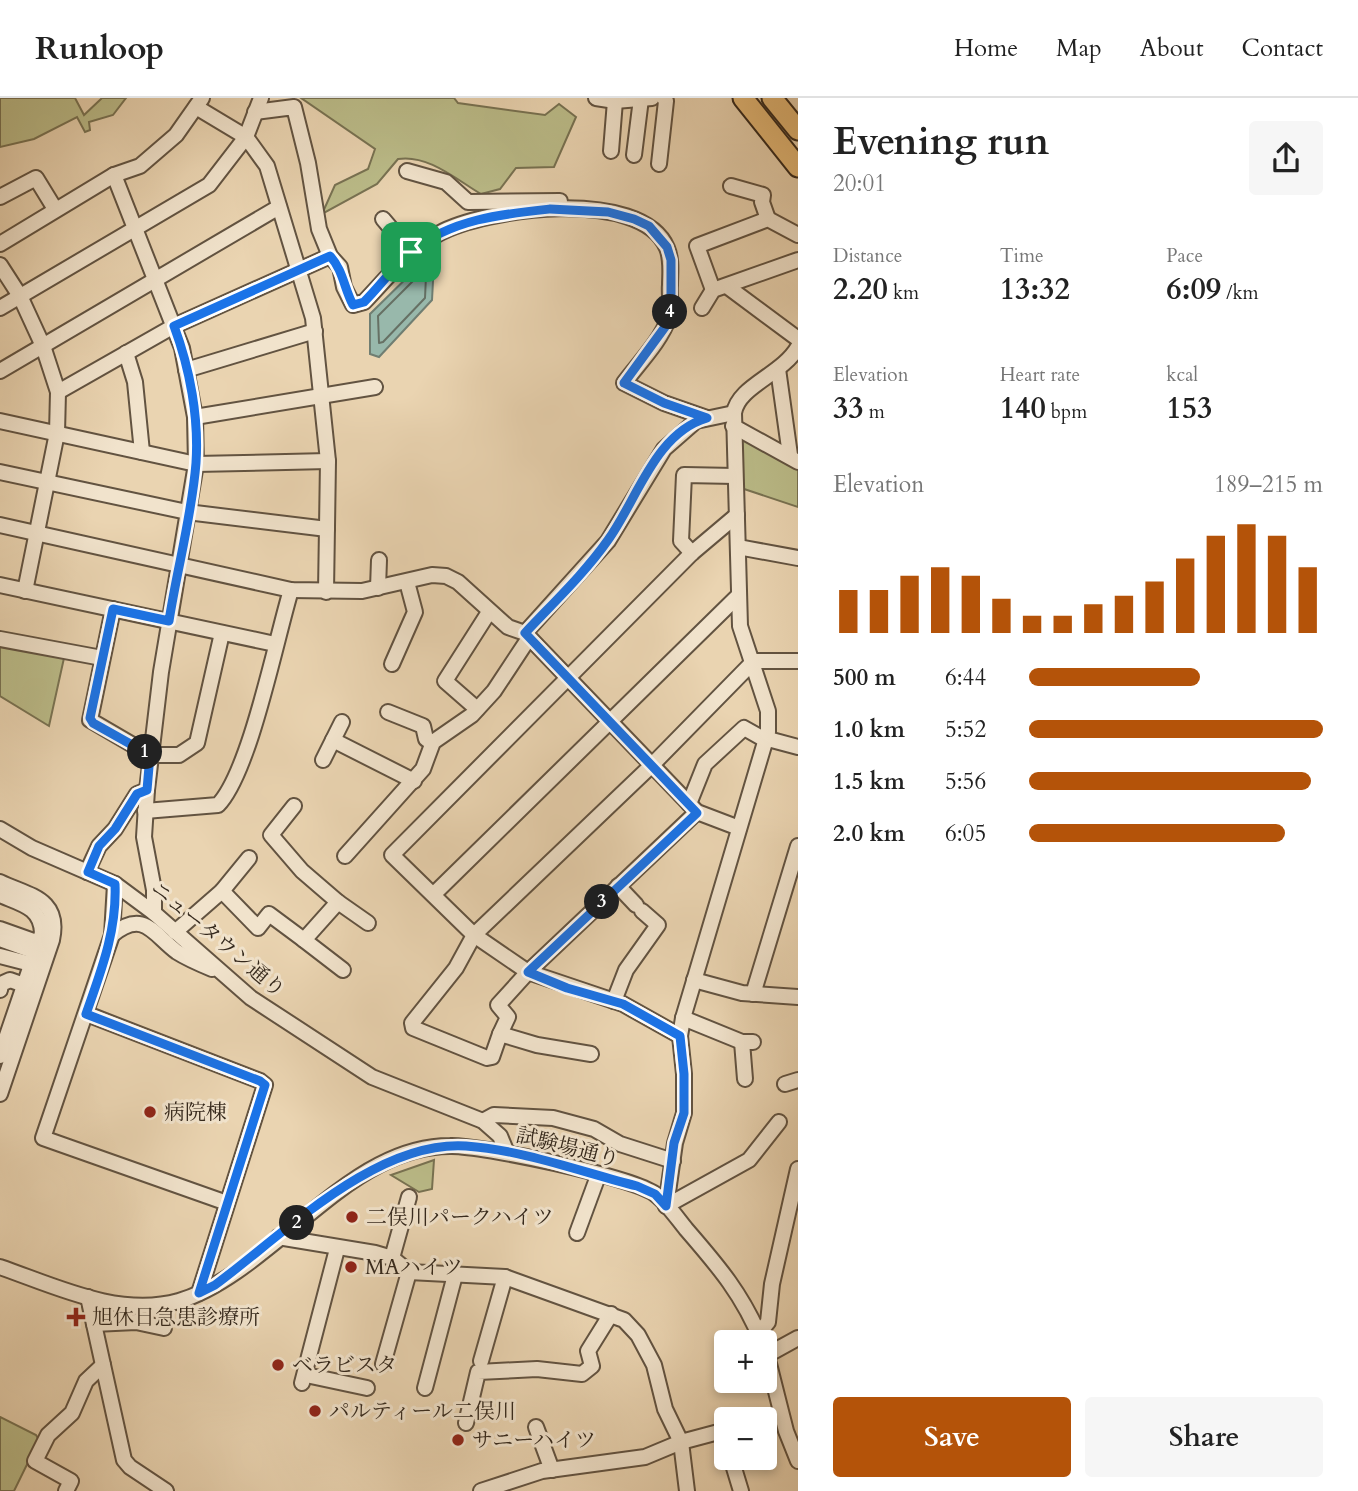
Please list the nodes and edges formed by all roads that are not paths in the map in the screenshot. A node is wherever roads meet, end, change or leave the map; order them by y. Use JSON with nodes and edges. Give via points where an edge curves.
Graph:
{"nodes":[{"id":1,"x":261,"y":98,"type":"edge"},
{"id":2,"x":596,"y":98,"type":"edge"},
{"id":3,"x":652,"y":98,"type":"edge"},
{"id":4,"x":664,"y":98,"type":"edge"},
{"id":5,"x":743,"y":98,"type":"edge"},
{"id":6,"x":772,"y":98,"type":"edge"},
{"id":7,"x":641,"y":99,"type":"edge"},
{"id":8,"x":614,"y":101,"type":"junction"},
{"id":9,"x":199,"y":103,"type":"edge"},
{"id":10,"x":256,"y":112,"type":"junction"},
{"id":11,"x":798,"y":130,"type":"edge"},
{"id":12,"x":246,"y":137,"type":"junction"},
{"id":13,"x":611,"y":151,"type":"dead end"},
{"id":14,"x":634,"y":155,"type":"dead end"},
{"id":15,"x":659,"y":164,"type":"dead end"},
{"id":16,"x":798,"y":167,"type":"edge"},
{"id":17,"x":407,"y":171,"type":"dead end"},
{"id":18,"x":114,"y":175,"type":"junction"},
{"id":19,"x":731,"y":186,"type":"dead end"},
{"id":20,"x":0,"y":197,"type":"edge"},
{"id":21,"x":279,"y":207,"type":"junction"},
{"id":22,"x":55,"y":209,"type":"junction"},
{"id":23,"x":608,"y":212,"type":"junction"},
{"id":24,"x":383,"y":219,"type":"dead end"},
{"id":25,"x":768,"y":219,"type":"junction"},
{"id":26,"x":137,"y":229,"type":"junction"},
{"id":27,"x":798,"y":235,"type":"edge"},
{"id":28,"x":0,"y":244,"type":"edge"},
{"id":29,"x":411,"y":252,"type":"junction"},
{"id":30,"x":330,"y":256,"type":"junction"},
{"id":31,"x":798,"y":260,"type":"edge"},
{"id":32,"x":0,"y":265,"type":"edge"},
{"id":33,"x":299,"y":269,"type":"junction"},
{"id":34,"x":156,"y":280,"type":"junction"},
{"id":35,"x":720,"y":288,"type":"junction"},
{"id":36,"x":20,"y":296,"type":"junction"},
{"id":37,"x":0,"y":308,"type":"edge"},
{"id":38,"x":702,"y":308,"type":"dead end"},
{"id":39,"x":174,"y":326,"type":"junction"},
{"id":40,"x":315,"y":331,"type":"junction"},
{"id":41,"x":798,"y":339,"type":"edge"},
{"id":42,"x":43,"y":346,"type":"junction"},
{"id":43,"x":798,"y":347,"type":"edge"},
{"id":44,"x":126,"y":353,"type":"junction"},
{"id":45,"x":778,"y":369,"type":"junction"},
{"id":46,"x":186,"y":370,"type":"junction"},
{"id":47,"x":0,"y":371,"type":"edge"},
{"id":48,"x":375,"y":387,"type":"dead end"},
{"id":49,"x":58,"y":392,"type":"junction"},
{"id":50,"x":323,"y":395,"type":"junction"},
{"id":51,"x":195,"y":417,"type":"junction"},
{"id":52,"x":707,"y":418,"type":"junction"},
{"id":53,"x":733,"y":419,"type":"junction"},
{"id":54,"x":0,"y":421,"type":"edge"},
{"id":55,"x":57,"y":433,"type":"junction"},
{"id":56,"x":142,"y":452,"type":"junction"},
{"id":57,"x":794,"y":458,"type":"edge"},
{"id":58,"x":328,"y":461,"type":"junction"},
{"id":59,"x":196,"y":464,"type":"junction"},
{"id":60,"x":0,"y":472,"type":"edge"},
{"id":61,"x":735,"y":476,"type":"junction"},
{"id":62,"x":47,"y":482,"type":"junction"},
{"id":63,"x":187,"y":512,"type":"junction"},
{"id":64,"x":737,"y":515,"type":"junction"},
{"id":65,"x":0,"y":525,"type":"edge"},
{"id":66,"x":327,"y":529,"type":"junction"},
{"id":67,"x":37,"y":533,"type":"junction"},
{"id":68,"x":738,"y":547,"type":"junction"},
{"id":69,"x":692,"y":553,"type":"junction"},
{"id":70,"x":798,"y":558,"type":"edge"},
{"id":71,"x":379,"y":560,"type":"dead end"},
{"id":72,"x":178,"y":564,"type":"junction"},
{"id":73,"x":407,"y":582,"type":"junction"},
{"id":74,"x":0,"y":585,"type":"edge"},
{"id":75,"x":378,"y":588,"type":"junction"},
{"id":76,"x":290,"y":590,"type":"junction"},
{"id":77,"x":25,"y":591,"type":"junction"},
{"id":78,"x":326,"y":592,"type":"junction"},
{"id":79,"x":739,"y":595,"type":"junction"},
{"id":80,"x":113,"y":609,"type":"junction"},
{"id":81,"x":489,"y":612,"type":"junction"},
{"id":82,"x":169,"y":621,"type":"junction"},
{"id":83,"x":222,"y":633,"type":"junction"},
{"id":84,"x":527,"y":635,"type":"junction"},
{"id":85,"x":0,"y":639,"type":"edge"},
{"id":86,"x":275,"y":644,"type":"junction"},
{"id":87,"x":102,"y":658,"type":"junction"},
{"id":88,"x":798,"y":661,"type":"edge"},
{"id":89,"x":752,"y":663,"type":"junction"},
{"id":90,"x":392,"y":664,"type":"dead end"},
{"id":91,"x":567,"y":679,"type":"junction"},
{"id":92,"x":477,"y":709,"type":"junction"},
{"id":93,"x":388,"y":712,"type":"dead end"},
{"id":94,"x":342,"y":722,"type":"dead end"},
{"id":95,"x":609,"y":722,"type":"junction"},
{"id":96,"x":333,"y":740,"type":"junction"},
{"id":97,"x":768,"y":740,"type":"junction"},
{"id":98,"x":433,"y":742,"type":"junction"},
{"id":99,"x":798,"y":747,"type":"edge"},
{"id":100,"x":150,"y":755,"type":"junction"},
{"id":101,"x":323,"y":760,"type":"dead end"},
{"id":102,"x":651,"y":766,"type":"junction"},
{"id":103,"x":414,"y":780,"type":"junction"},
{"id":104,"x":147,"y":790,"type":"junction"},
{"id":105,"x":294,"y":806,"type":"dead end"},
{"id":106,"x":693,"y":808,"type":"junction"},
{"id":107,"x":145,"y":811,"type":"junction"},
{"id":108,"x":739,"y":828,"type":"junction"},
{"id":109,"x":0,"y":829,"type":"edge"},
{"id":110,"x":798,"y":846,"type":"edge"},
{"id":111,"x":345,"y":856,"type":"dead end"},
{"id":112,"x":249,"y":858,"type":"dead end"},
{"id":113,"x":88,"y":872,"type":"junction"},
{"id":114,"x":0,"y":882,"type":"edge"},
{"id":115,"x":115,"y":884,"type":"junction"},
{"id":116,"x":618,"y":886,"type":"junction"},
{"id":117,"x":222,"y":891,"type":"junction"},
{"id":118,"x":434,"y":894,"type":"junction"},
{"id":119,"x":0,"y":895,"type":"edge"},
{"id":120,"x":338,"y":902,"type":"junction"},
{"id":121,"x":154,"y":913,"type":"junction"},
{"id":122,"x":368,"y":923,"type":"dead end"},
{"id":123,"x":0,"y":929,"type":"edge"},
{"id":124,"x":175,"y":932,"type":"junction"},
{"id":125,"x":113,"y":935,"type":"junction"},
{"id":126,"x":474,"y":935,"type":"junction"},
{"id":127,"x":0,"y":939,"type":"edge"},
{"id":128,"x":304,"y":940,"type":"junction"},
{"id":129,"x":41,"y":952,"type":"junction"},
{"id":130,"x":0,"y":956,"type":"edge"},
{"id":131,"x":343,"y":970,"type":"dead end"},
{"id":132,"x":528,"y":972,"type":"junction"},
{"id":133,"x":226,"y":975,"type":"junction"},
{"id":134,"x":694,"y":980,"type":"junction"},
{"id":135,"x":24,"y":985,"type":"junction"},
{"id":136,"x":0,"y":990,"type":"edge"},
{"id":137,"x":753,"y":994,"type":"junction"},
{"id":138,"x":798,"y":997,"type":"edge"},
{"id":139,"x":614,"y":1001,"type":"junction"},
{"id":140,"x":0,"y":1004,"type":"edge"},
{"id":141,"x":86,"y":1014,"type":"junction"},
{"id":142,"x":683,"y":1018,"type":"junction"},
{"id":143,"x":500,"y":1034,"type":"junction"},
{"id":144,"x":680,"y":1036,"type":"junction"},
{"id":145,"x":5,"y":1050,"type":"edge"},
{"id":146,"x":591,"y":1054,"type":"dead end"},
{"id":147,"x":745,"y":1079,"type":"dead end"},
{"id":148,"x":0,"y":1094,"type":"edge"},
{"id":149,"x":483,"y":1121,"type":"junction"},
{"id":150,"x":779,"y":1122,"type":"dead end"},
{"id":151,"x":507,"y":1153,"type":"junction"},
{"id":152,"x":673,"y":1161,"type":"junction"},
{"id":153,"x":798,"y":1172,"type":"edge"},
{"id":154,"x":598,"y":1176,"type":"junction"},
{"id":155,"x":409,"y":1196,"type":"dead end"},
{"id":156,"x":227,"y":1203,"type":"junction"},
{"id":157,"x":666,"y":1206,"type":"junction"},
{"id":158,"x":793,"y":1220,"type":"edge"},
{"id":159,"x":577,"y":1233,"type":"dead end"},
{"id":160,"x":278,"y":1237,"type":"junction"},
{"id":161,"x":337,"y":1249,"type":"junction"},
{"id":162,"x":392,"y":1258,"type":"junction"},
{"id":163,"x":0,"y":1267,"type":"edge"},
{"id":164,"x":409,"y":1272,"type":"junction"},
{"id":165,"x":455,"y":1275,"type":"junction"},
{"id":166,"x":505,"y":1277,"type":"junction"},
{"id":167,"x":199,"y":1293,"type":"junction"},
{"id":168,"x":88,"y":1297,"type":"junction"},
{"id":169,"x":611,"y":1314,"type":"junction"},
{"id":170,"x":94,"y":1324,"type":"junction"},
{"id":171,"x":164,"y":1328,"type":"dead end"},
{"id":172,"x":756,"y":1330,"type":"edge"},
{"id":173,"x":766,"y":1330,"type":"edge"},
{"id":174,"x":798,"y":1338,"type":"edge"},
{"id":175,"x":777,"y":1342,"type":"edge"},
{"id":176,"x":481,"y":1361,"type":"dead end"},
{"id":177,"x":383,"y":1364,"type":"dead end"},
{"id":178,"x":103,"y":1365,"type":"junction"},
{"id":179,"x":367,"y":1388,"type":"dead end"},
{"id":180,"x":425,"y":1388,"type":"dead end"},
{"id":181,"x":775,"y":1393,"type":"edge"},
{"id":182,"x":781,"y":1415,"type":"junction"},
{"id":183,"x":777,"y":1416,"type":"edge"},
{"id":184,"x":466,"y":1423,"type":"dead end"},
{"id":185,"x":536,"y":1427,"type":"dead end"},
{"id":186,"x":792,"y":1428,"type":"edge"},
{"id":187,"x":714,"y":1435,"type":"edge"},
{"id":188,"x":681,"y":1442,"type":"junction"},
{"id":189,"x":798,"y":1461,"type":"edge"},
{"id":190,"x":552,"y":1470,"type":"junction"},
{"id":191,"x":735,"y":1470,"type":"edge"},
{"id":192,"x":494,"y":1489,"type":"edge"},
{"id":193,"x":66,"y":1491,"type":"edge"},
{"id":194,"x":166,"y":1491,"type":"edge"},
{"id":195,"x":481,"y":1491,"type":"edge"},
{"id":196,"x":687,"y":1491,"type":"edge"},
{"id":197,"x":741,"y":1491,"type":"edge"}],
"edges":[{"from":1,"to":10,"type":"street"},
{"from":2,"to":8,"type":"street"},
{"from":3,"to":7,"type":"street"},
{"from":4,"to":15,"type":"street"},
{"from":5,"to":16,"type":"highway"},
{"from":6,"to":11,"type":"highway"},
{"from":7,"to":8,"type":"street"},
{"from":7,"to":14,"type":"street"},
{"from":8,"to":13,"type":"street"},
{"from":9,"to":12,"type":"street"},
{"from":9,"to":18,"type":"street","via":[[176,135],[139,166]]},
{"from":10,"to":12,"type":"street"},
{"from":10,"to":30,"type":"street","via":[[294,107],[319,229]]},
{"from":12,"to":21,"type":"street","via":[[267,166]]},
{"from":12,"to":26,"type":"street","via":[[209,185]]},
{"from":17,"to":23,"type":"street","via":[[446,182],[468,202],[551,200]]},
{"from":18,"to":22,"type":"street"},
{"from":18,"to":26,"type":"street"},
{"from":19,"to":25,"type":"street","via":[[763,195]]},
{"from":20,"to":22,"type":"street","via":[[36,178]]},
{"from":21,"to":33,"type":"street"},
{"from":21,"to":34,"type":"street"},
{"from":22,"to":28,"type":"street"},
{"from":23,"to":29,"type":"street","via":[[550,209],[468,221]]},
{"from":23,"to":52,"type":"street","via":[[649,226],[667,247],[671,260],[671,313],[624,383]]},
{"from":24,"to":29,"type":"street"},
{"from":25,"to":27,"type":"street"},
{"from":25,"to":35,"type":"street","via":[[697,246]]},
{"from":26,"to":34,"type":"street"},
{"from":26,"to":36,"type":"street"},
{"from":29,"to":30,"type":"street","via":[[364,302],[353,305],[340,267]]},
{"from":30,"to":33,"type":"street"},
{"from":31,"to":35,"type":"street"},
{"from":32,"to":36,"type":"street"},
{"from":33,"to":39,"type":"street"},
{"from":33,"to":40,"type":"street"},
{"from":34,"to":39,"type":"street"},
{"from":34,"to":42,"type":"street"},
{"from":35,"to":38,"type":"street"},
{"from":35,"to":41,"type":"street"},
{"from":36,"to":37,"type":"street"},
{"from":36,"to":42,"type":"street"},
{"from":39,"to":44,"type":"street"},
{"from":39,"to":46,"type":"street"},
{"from":40,"to":46,"type":"street"},
{"from":40,"to":50,"type":"street"},
{"from":42,"to":47,"type":"street"},
{"from":42,"to":49,"type":"street"},
{"from":43,"to":45,"type":"street"},
{"from":44,"to":49,"type":"street"},
{"from":44,"to":56,"type":"street","via":[[135,382]]},
{"from":45,"to":53,"type":"street","via":[[738,399]]},
{"from":45,"to":57,"type":"street"},
{"from":46,"to":51,"type":"street"},
{"from":48,"to":50,"type":"street"},
{"from":49,"to":55,"type":"street"},
{"from":50,"to":51,"type":"street"},
{"from":50,"to":58,"type":"street"},
{"from":51,"to":59,"type":"street"},
{"from":52,"to":53,"type":"street"},
{"from":52,"to":84,"type":"street","via":[[684,428],[664,449],[608,541]]},
{"from":53,"to":57,"type":"street"},
{"from":53,"to":61,"type":"street"},
{"from":54,"to":55,"type":"street"},
{"from":55,"to":56,"type":"street"},
{"from":55,"to":62,"type":"street"},
{"from":56,"to":59,"type":"street"},
{"from":58,"to":59,"type":"street"},
{"from":58,"to":66,"type":"street"},
{"from":59,"to":63,"type":"street"},
{"from":60,"to":62,"type":"street"},
{"from":61,"to":64,"type":"street"},
{"from":61,"to":69,"type":"street","via":[[684,475],[681,541]]},
{"from":62,"to":63,"type":"street"},
{"from":62,"to":67,"type":"street"},
{"from":63,"to":66,"type":"street"},
{"from":63,"to":72,"type":"street"},
{"from":64,"to":68,"type":"street"},
{"from":64,"to":69,"type":"street"},
{"from":65,"to":67,"type":"street"},
{"from":66,"to":78,"type":"street"},
{"from":67,"to":72,"type":"street"},
{"from":67,"to":77,"type":"street"},
{"from":68,"to":70,"type":"street"},
{"from":68,"to":79,"type":"street"},
{"from":69,"to":91,"type":"street"},
{"from":71,"to":75,"type":"street"},
{"from":72,"to":76,"type":"street"},
{"from":72,"to":82,"type":"street"},
{"from":73,"to":75,"type":"street"},
{"from":73,"to":81,"type":"street","via":[[446,576]]},
{"from":73,"to":90,"type":"street","via":[[415,612]]},
{"from":74,"to":77,"type":"street"},
{"from":75,"to":78,"type":"street"},
{"from":76,"to":78,"type":"street"},
{"from":76,"to":86,"type":"street"},
{"from":77,"to":80,"type":"street"},
{"from":79,"to":89,"type":"street","via":[[740,626]]},
{"from":79,"to":95,"type":"street"},
{"from":80,"to":82,"type":"street"},
{"from":80,"to":87,"type":"street"},
{"from":81,"to":84,"type":"street"},
{"from":81,"to":92,"type":"street","via":[[445,681]]},
{"from":82,"to":83,"type":"street"},
{"from":82,"to":100,"type":"street"},
{"from":83,"to":86,"type":"street"},
{"from":83,"to":100,"type":"street","via":[[197,743],[179,755]]},
{"from":84,"to":91,"type":"street"},
{"from":84,"to":92,"type":"street","via":[[494,691]]},
{"from":85,"to":87,"type":"street"},
{"from":86,"to":107,"type":"street","via":[[248,743],[226,797],[218,805]]},
{"from":87,"to":100,"type":"street","via":[[91,722]]},
{"from":88,"to":89,"type":"street"},
{"from":89,"to":97,"type":"street","via":[[768,710]]},
{"from":89,"to":102,"type":"street"},
{"from":91,"to":95,"type":"street"},
{"from":91,"to":118,"type":"street","via":[[392,855]]},
{"from":92,"to":98,"type":"street"},
{"from":93,"to":98,"type":"street","via":[[423,726],[426,738]]},
{"from":94,"to":96,"type":"street"},
{"from":95,"to":102,"type":"street"},
{"from":95,"to":118,"type":"street"},
{"from":96,"to":101,"type":"street"},
{"from":96,"to":103,"type":"street"},
{"from":97,"to":99,"type":"street"},
{"from":97,"to":106,"type":"street","via":[[744,728],[705,765]]},
{"from":97,"to":108,"type":"street"},
{"from":98,"to":103,"type":"street","via":[[424,769]]},
{"from":100,"to":104,"type":"street"},
{"from":102,"to":106,"type":"street"},
{"from":102,"to":126,"type":"street"},
{"from":103,"to":111,"type":"street"},
{"from":104,"to":107,"type":"street"},
{"from":104,"to":113,"type":"street","via":[[137,794],[99,846]]},
{"from":105,"to":120,"type":"street","via":[[271,835],[302,871]]},
{"from":106,"to":108,"type":"street"},
{"from":106,"to":116,"type":"street"},
{"from":107,"to":121,"type":"street"},
{"from":108,"to":134,"type":"street"},
{"from":109,"to":113,"type":"street","name":"ニュータウン通り"},
{"from":110,"to":137,"type":"street"},
{"from":112,"to":117,"type":"street"},
{"from":113,"to":115,"type":"street","name":"ニュータウン通り"},
{"from":114,"to":129,"type":"street","via":[[46,905],[55,922]]},
{"from":115,"to":121,"type":"street","name":"ニュータウン通り"},
{"from":115,"to":125,"type":"street"},
{"from":116,"to":132,"type":"street"},
{"from":116,"to":139,"type":"street","via":[[659,925],[626,970]]},
{"from":117,"to":124,"type":"street"},
{"from":117,"to":128,"type":"street","via":[[258,928],[269,914]]},
{"from":118,"to":126,"type":"street"},
{"from":119,"to":129,"type":"street","via":[[38,914]]},
{"from":120,"to":122,"type":"street"},
{"from":120,"to":128,"type":"street"},
{"from":121,"to":124,"type":"street","name":"ニュータウン通り"},
{"from":123,"to":129,"type":"street"},
{"from":124,"to":133,"type":"street","name":"ニュータウン通り"},
{"from":125,"to":133,"type":"street","via":[[129,924],[147,925],[190,960]]},
{"from":125,"to":141,"type":"street"},
{"from":126,"to":132,"type":"street"},
{"from":126,"to":143,"type":"street","via":[[456,968],[412,1023],[413,1028],[487,1058],[492,1057]]},
{"from":127,"to":129,"type":"street"},
{"from":128,"to":131,"type":"street"},
{"from":129,"to":130,"type":"street"},
{"from":129,"to":135,"type":"street"},
{"from":129,"to":145,"type":"street"},
{"from":132,"to":139,"type":"street"},
{"from":132,"to":143,"type":"street","via":[[498,1005],[508,1017]]},
{"from":133,"to":149,"type":"street","name":"ニュータウン通り","via":[[251,998],[353,1067]]},
{"from":134,"to":137,"type":"street"},
{"from":134,"to":142,"type":"street"},
{"from":135,"to":136,"type":"street","via":[[10,980],[1,984]]},
{"from":135,"to":145,"type":"street"},
{"from":136,"to":140,"type":"street"},
{"from":137,"to":138,"type":"street"},
{"from":139,"to":144,"type":"street"},
{"from":141,"to":156,"type":"street","via":[[265,1085]]},
{"from":141,"to":156,"type":"street","via":[[43,1138]]},
{"from":142,"to":144,"type":"street"},
{"from":142,"to":147,"type":"street","via":[[748,1042]]},
{"from":143,"to":146,"type":"street"},
{"from":144,"to":152,"type":"street","via":[[684,1113]]},
{"from":145,"to":148,"type":"street"},
{"from":149,"to":151,"type":"street","name":"ニュータウン通り","via":[[500,1136]]},
{"from":149,"to":152,"type":"street","via":[[494,1115],[553,1118]]},
{"from":150,"to":157,"type":"street","via":[[749,1160]]},
{"from":151,"to":154,"type":"street","name":"試験場通り"},
{"from":151,"to":160,"type":"street","name":"試験場通り","via":[[448,1146],[400,1156],[355,1179]]},
{"from":152,"to":157,"type":"street"},
{"from":153,"to":158,"type":"street"},
{"from":154,"to":157,"type":"street","name":"試験場通り","via":[[643,1188]]},
{"from":154,"to":159,"type":"street"},
{"from":155,"to":162,"type":"street"},
{"from":156,"to":167,"type":"street"},
{"from":157,"to":172,"type":"street","name":"試験場通り","via":[[729,1277]]},
{"from":158,"to":173,"type":"street","via":[[772,1284]]},
{"from":160,"to":161,"type":"street"},
{"from":160,"to":167,"type":"street","name":"試験場通り"},
{"from":161,"to":162,"type":"street"},
{"from":161,"to":179,"type":"street","via":[[304,1379]]},
{"from":162,"to":164,"type":"street"},
{"from":163,"to":168,"type":"street","name":"試験場通り"},
{"from":164,"to":165,"type":"street"},
{"from":164,"to":177,"type":"street"},
{"from":165,"to":166,"type":"street"},
{"from":165,"to":180,"type":"street"},
{"from":166,"to":169,"type":"street"},
{"from":166,"to":176,"type":"street"},
{"from":167,"to":168,"type":"street","name":"試験場通り","via":[[178,1301],[139,1305]]},
{"from":168,"to":170,"type":"street"},
{"from":169,"to":184,"type":"street","via":[[588,1351],[592,1366],[588,1372],[478,1372]]},
{"from":169,"to":188,"type":"street","via":[[624,1320],[647,1349],[665,1409]]},
{"from":170,"to":171,"type":"street","via":[[135,1322]]},
{"from":170,"to":178,"type":"street"},
{"from":174,"to":175,"type":"street"},
{"from":178,"to":193,"type":"street","via":[[86,1381],[72,1413],[48,1435],[35,1461],[71,1481]]},
{"from":178,"to":194,"type":"street","via":[[124,1460]]},
{"from":181,"to":182,"type":"street","name":"試験場通り"},
{"from":182,"to":183,"type":"street"},
{"from":182,"to":186,"type":"street","name":"試験場通り"},
{"from":185,"to":190,"type":"street"},
{"from":186,"to":189,"type":"street","name":"試験場通り"},
{"from":187,"to":188,"type":"street"},
{"from":188,"to":190,"type":"street","via":[[645,1457]]},
{"from":188,"to":196,"type":"street"},
{"from":190,"to":192,"type":"street"},
{"from":191,"to":197,"type":"street"},
{"from":192,"to":195,"type":"street"}]}
